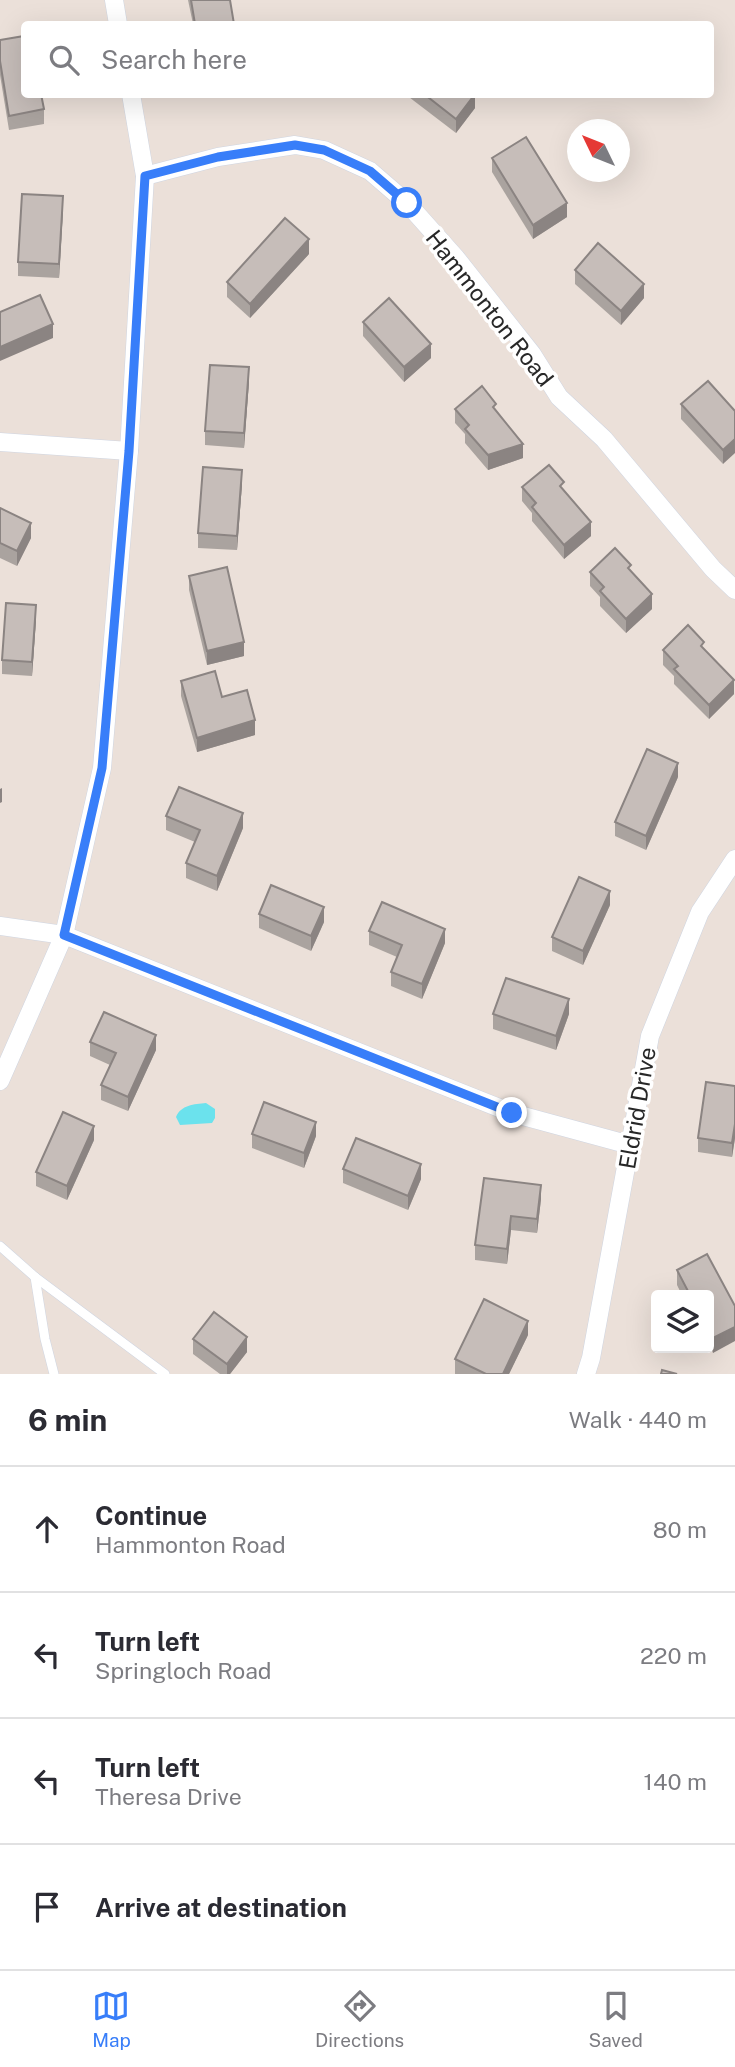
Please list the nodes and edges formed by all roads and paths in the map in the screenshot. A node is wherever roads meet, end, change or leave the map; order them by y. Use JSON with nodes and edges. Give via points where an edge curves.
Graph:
{"nodes":[{"id":1,"x":114,"y":0,"type":"edge"},
{"id":2,"x":118,"y":21,"type":"edge"},
{"id":3,"x":132,"y":98,"type":"edge"},
{"id":4,"x":145,"y":176,"type":"junction"},
{"id":5,"x":0,"y":442,"type":"edge"},
{"id":6,"x":129,"y":451,"type":"junction"},
{"id":7,"x":735,"y":590,"type":"edge"},
{"id":8,"x":735,"y":859,"type":"edge"},
{"id":9,"x":0,"y":926,"type":"edge"},
{"id":10,"x":64,"y":935,"type":"junction"},
{"id":11,"x":0,"y":1081,"type":"edge"},
{"id":12,"x":630,"y":1145,"type":"junction"},
{"id":13,"x":0,"y":1245,"type":"edge"},
{"id":14,"x":34,"y":1277,"type":"junction"},
{"id":15,"x":54,"y":1374,"type":"edge"},
{"id":16,"x":165,"y":1374,"type":"edge"},
{"id":17,"x":586,"y":1374,"type":"edge"}],
"edges":[{"from":1,"to":2,"type":"street"},
{"from":3,"to":4,"type":"street"},
{"from":4,"to":6,"type":"street"},
{"from":4,"to":7,"type":"street","name":"Hammonton Road","via":[[218,157],[295,145],[324,150],[370,171],[448,248],[532,354],[559,397],[604,439]]},
{"from":5,"to":6,"type":"street"},
{"from":6,"to":10,"type":"street","via":[[102,768]]},
{"from":8,"to":12,"type":"street","name":"Eldrid Drive","via":[[700,912],[650,1037]]},
{"from":9,"to":10,"type":"street"},
{"from":10,"to":11,"type":"street"},
{"from":10,"to":12,"type":"street","via":[[512,1113]]},
{"from":12,"to":17,"type":"street","name":"Eldrid Drive"},
{"from":13,"to":14,"type":"lane"},
{"from":14,"to":15,"type":"lane"},
{"from":14,"to":16,"type":"lane"}]}
